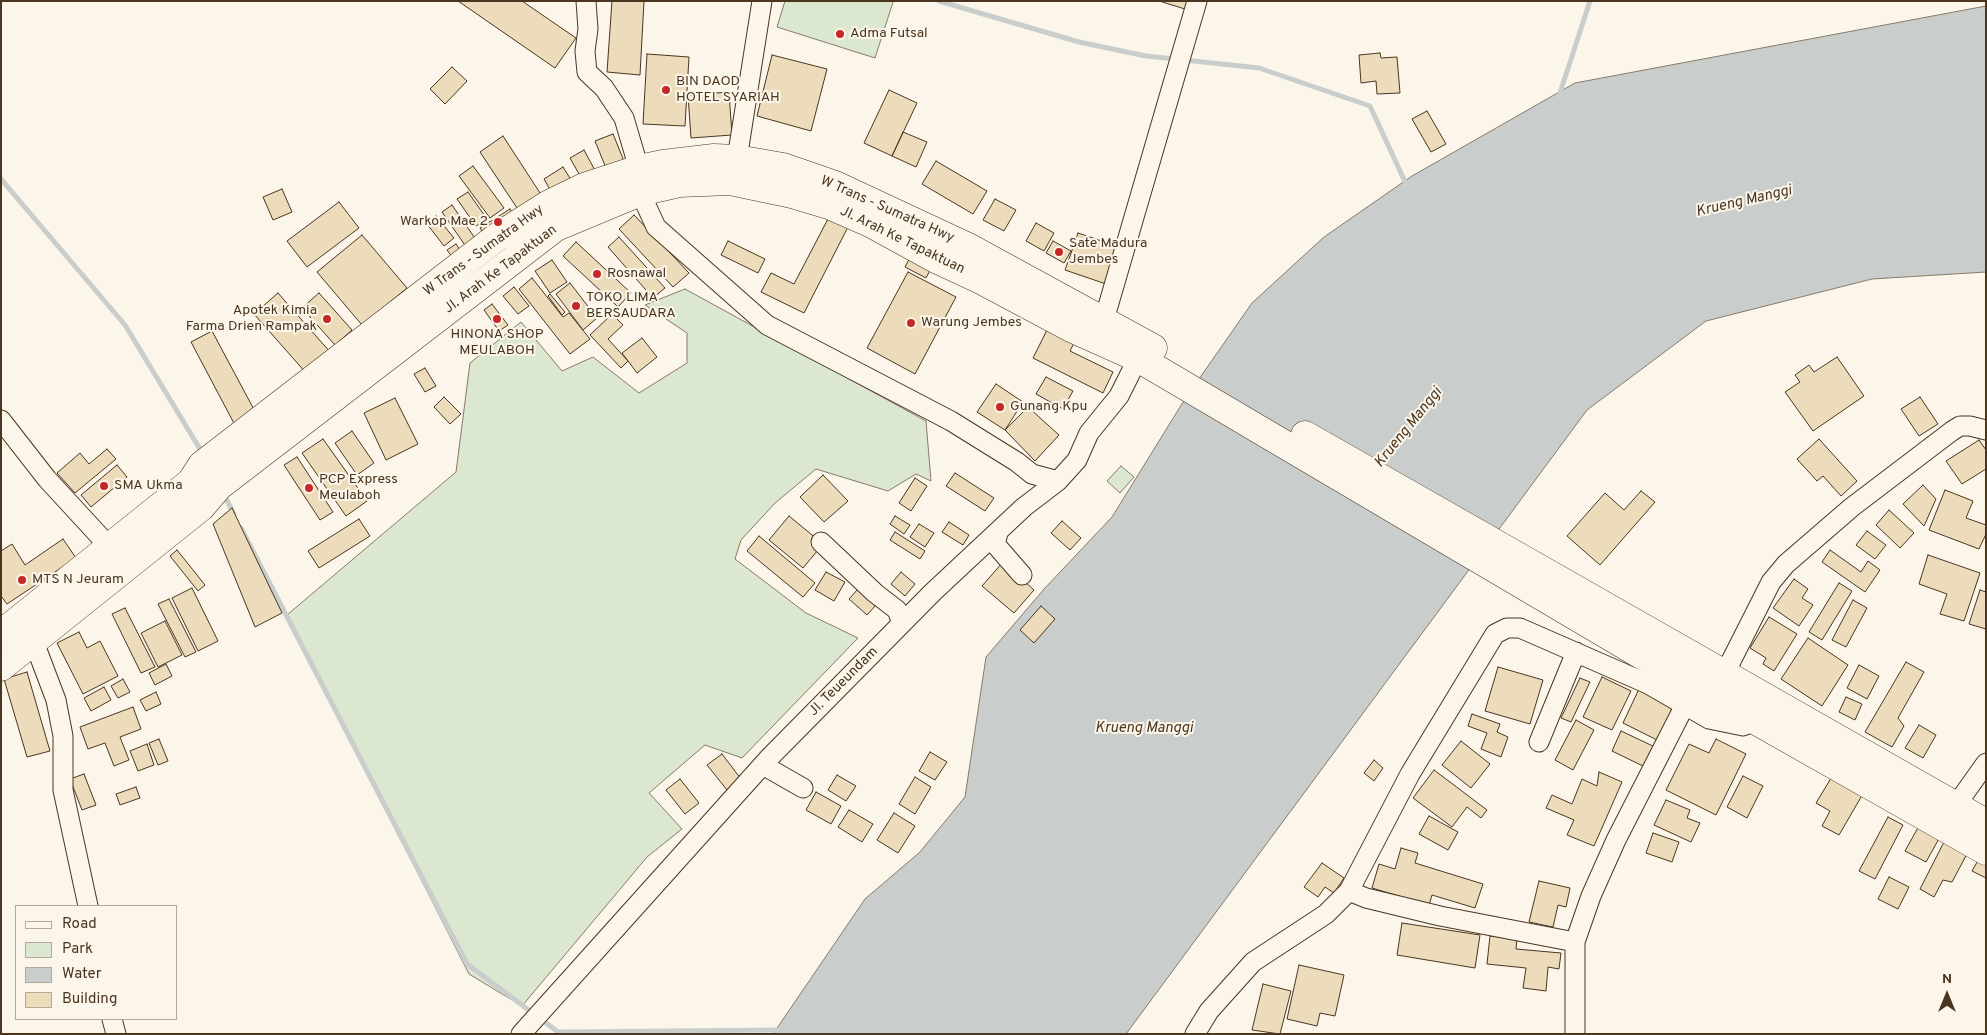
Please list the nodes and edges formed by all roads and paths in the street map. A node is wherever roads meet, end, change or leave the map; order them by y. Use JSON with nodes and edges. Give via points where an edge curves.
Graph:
{"nodes":[{"id":1,"x":586,"y":1,"type":"edge"},
{"id":2,"x":762,"y":1,"type":"edge"},
{"id":3,"x":1197,"y":1,"type":"edge"},
{"id":4,"x":737,"y":159,"type":"junction"},
{"id":5,"x":640,"y":180,"type":"junction"},
{"id":6,"x":1104,"y":320,"type":"junction"},
{"id":7,"x":1137,"y":348,"type":"junction"},
{"id":8,"x":3,"y":424,"type":"edge"},
{"id":9,"x":1986,"y":430,"type":"edge"},
{"id":10,"x":204,"y":478,"type":"junction"},
{"id":11,"x":1058,"y":481,"type":"junction"},
{"id":12,"x":821,"y":542,"type":"dead end"},
{"id":13,"x":999,"y":545,"type":"junction"},
{"id":14,"x":110,"y":547,"type":"junction"},
{"id":15,"x":128,"y":567,"type":"junction"},
{"id":16,"x":1022,"y":575,"type":"dead end"},
{"id":17,"x":1526,"y":575,"type":"junction"},
{"id":18,"x":895,"y":612,"type":"junction"},
{"id":19,"x":1,"y":634,"type":"edge"},
{"id":20,"x":34,"y":642,"type":"junction"},
{"id":21,"x":1576,"y":652,"type":"junction"},
{"id":22,"x":1,"y":667,"type":"edge"},
{"id":23,"x":1724,"y":675,"type":"junction"},
{"id":24,"x":1685,"y":705,"type":"junction"},
{"id":25,"x":1756,"y":721,"type":"junction"},
{"id":26,"x":1540,"y":742,"type":"dead end"},
{"id":27,"x":1986,"y":763,"type":"edge"},
{"id":28,"x":771,"y":767,"type":"junction"},
{"id":29,"x":803,"y":788,"type":"dead end"},
{"id":30,"x":1948,"y":816,"type":"junction"},
{"id":31,"x":1986,"y":823,"type":"edge"},
{"id":32,"x":1986,"y":851,"type":"edge"},
{"id":33,"x":1349,"y":891,"type":"junction"},
{"id":34,"x":88,"y":905,"type":"edge"},
{"id":35,"x":1575,"y":942,"type":"junction"},
{"id":36,"x":112,"y":1020,"type":"edge"},
{"id":37,"x":116,"y":1034,"type":"edge"},
{"id":38,"x":521,"y":1034,"type":"edge"},
{"id":39,"x":1195,"y":1034,"type":"edge"},
{"id":40,"x":1575,"y":1034,"type":"edge"}],
"edges":[{"from":1,"to":5,"type":"street","via":[[587,72],[604,88],[624,118]]},
{"from":2,"to":4,"type":"street"},
{"from":3,"to":6,"type":"street"},
{"from":4,"to":5,"type":"highway","name":"W Trans - Sumatra Hwy","via":[[714,158],[663,164]]},
{"from":4,"to":6,"type":"highway","name":"W Trans - Sumatra Hwy","via":[[783,167],[867,198],[970,248]]},
{"from":5,"to":7,"type":"highway","name":"JI. Arah Ke Tapaktuan","via":[[679,183],[730,181],[829,205],[872,224],[1071,328]]},
{"from":5,"to":10,"type":"highway","name":"W Trans - Sumatra Hwy","via":[[584,187],[549,204],[497,238]]},
{"from":5,"to":11,"type":"street","via":[[656,227],[767,325],[951,420],[1032,474]]},
{"from":6,"to":7,"type":"highway","name":"W Trans - Sumatra Hwy"},
{"from":7,"to":11,"type":"street","name":"JI. Teueundam","via":[[1119,396],[1089,433],[1077,460]]},
{"from":7,"to":17,"type":"highway"},
{"from":8,"to":14,"type":"street","via":[[47,479]]},
{"from":9,"to":23,"type":"street","via":[[1960,426],[1952,431],[1852,507],[1786,564],[1771,582]]},
{"from":10,"to":14,"type":"highway"},
{"from":10,"to":15,"type":"highway","via":[[200,507]]},
{"from":11,"to":13,"type":"street","name":"JI. Teueundam","via":[[1024,507]]},
{"from":12,"to":18,"type":"street"},
{"from":13,"to":16,"type":"street"},
{"from":13,"to":18,"type":"street","name":"JI. Teueundam"},
{"from":14,"to":15,"type":"street"},
{"from":14,"to":19,"type":"highway"},
{"from":15,"to":20,"type":"highway"},
{"from":17,"to":23,"type":"highway"},
{"from":17,"to":25,"type":"highway"},
{"from":18,"to":28,"type":"street","name":"JI. Teueundam"},
{"from":20,"to":22,"type":"highway"},
{"from":20,"to":34,"type":"street","via":[[56,700],[63,736],[63,790]]},
{"from":21,"to":24,"type":"street","via":[[1648,684]]},
{"from":21,"to":26,"type":"street"},
{"from":21,"to":33,"type":"street","via":[[1520,628],[1507,628],[1495,634],[1410,774]]},
{"from":23,"to":30,"type":"highway"},
{"from":24,"to":25,"type":"street","via":[[1728,724],[1743,726]]},
{"from":24,"to":35,"type":"street","via":[[1616,840]]},
{"from":25,"to":30,"type":"highway"},
{"from":27,"to":30,"type":"street"},
{"from":28,"to":29,"type":"street"},
{"from":28,"to":38,"type":"street","name":"JI. Teueundam","via":[[569,978]]},
{"from":30,"to":31,"type":"highway"},
{"from":30,"to":32,"type":"highway"},
{"from":33,"to":35,"type":"street","via":[[1440,916]]},
{"from":33,"to":39,"type":"street","via":[[1326,914],[1253,962],[1209,1011]]},
{"from":35,"to":40,"type":"street"},
{"from":36,"to":37,"type":"street"}]}
